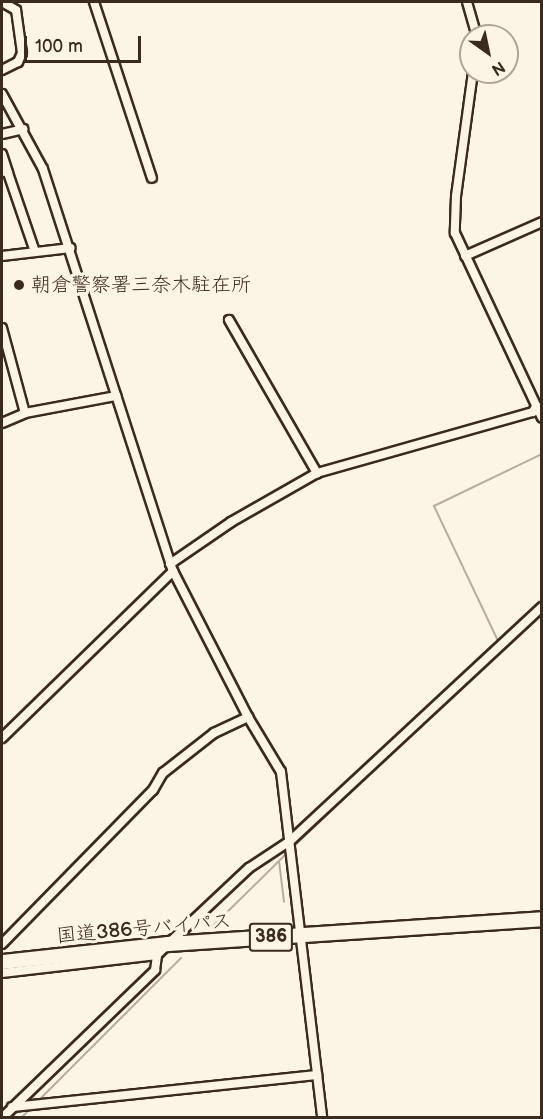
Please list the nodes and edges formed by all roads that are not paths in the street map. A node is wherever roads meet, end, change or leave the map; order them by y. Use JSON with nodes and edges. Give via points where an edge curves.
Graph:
{"nodes":[{"id":1,"x":2,"y":2,"type":"edge"},
{"id":2,"x":94,"y":2,"type":"edge"},
{"id":3,"x":467,"y":2,"type":"edge"},
{"id":4,"x":473,"y":24,"type":"edge"},
{"id":5,"x":2,"y":70,"type":"edge"},
{"id":6,"x":471,"y":84,"type":"edge"},
{"id":7,"x":2,"y":94,"type":"edge"},
{"id":8,"x":22,"y":130,"type":"junction"},
{"id":9,"x":2,"y":134,"type":"edge"},
{"id":10,"x":2,"y":154,"type":"edge"},
{"id":11,"x":5,"y":172,"type":"edge"},
{"id":12,"x":152,"y":178,"type":"dead end"},
{"id":13,"x":542,"y":222,"type":"edge"},
{"id":14,"x":71,"y":248,"type":"junction"},
{"id":15,"x":36,"y":252,"type":"junction"},
{"id":16,"x":2,"y":256,"type":"edge"},
{"id":17,"x":465,"y":256,"type":"junction"},
{"id":18,"x":229,"y":320,"type":"dead end"},
{"id":19,"x":2,"y":328,"type":"edge"},
{"id":20,"x":116,"y":396,"type":"junction"},
{"id":21,"x":536,"y":406,"type":"junction"},
{"id":22,"x":25,"y":413,"type":"junction"},
{"id":23,"x":542,"y":418,"type":"edge"},
{"id":24,"x":2,"y":423,"type":"edge"},
{"id":25,"x":317,"y":472,"type":"junction"},
{"id":26,"x":172,"y":567,"type":"junction"},
{"id":27,"x":542,"y":607,"type":"edge"},
{"id":28,"x":248,"y":717,"type":"junction"},
{"id":29,"x":2,"y":738,"type":"edge"},
{"id":30,"x":290,"y":841,"type":"junction"},
{"id":31,"x":542,"y":919,"type":"edge"},
{"id":32,"x":301,"y":935,"type":"junction"},
{"id":33,"x":2,"y":944,"type":"edge"},
{"id":34,"x":168,"y":944,"type":"junction"},
{"id":35,"x":158,"y":955,"type":"junction"},
{"id":36,"x":2,"y":962,"type":"edge"},
{"id":37,"x":2,"y":972,"type":"edge"},
{"id":38,"x":314,"y":1076,"type":"junction"},
{"id":39,"x":12,"y":1107,"type":"junction"},
{"id":40,"x":2,"y":1118,"type":"edge"},
{"id":41,"x":322,"y":1118,"type":"edge"}],
"edges":[{"from":1,"to":5,"type":"street","via":[[16,10],[22,53],[18,62]]},
{"from":2,"to":12,"type":"street"},
{"from":3,"to":4,"type":"street"},
{"from":6,"to":17,"type":"street","via":[[456,196],[455,233]]},
{"from":7,"to":8,"type":"street"},
{"from":8,"to":9,"type":"street"},
{"from":8,"to":14,"type":"street","via":[[43,169]]},
{"from":10,"to":11,"type":"street"},
{"from":11,"to":15,"type":"street"},
{"from":13,"to":17,"type":"street"},
{"from":14,"to":15,"type":"street"},
{"from":14,"to":20,"type":"street"},
{"from":15,"to":16,"type":"street"},
{"from":17,"to":21,"type":"street"},
{"from":18,"to":25,"type":"street"},
{"from":19,"to":22,"type":"street"},
{"from":20,"to":22,"type":"street"},
{"from":20,"to":26,"type":"street"},
{"from":21,"to":23,"type":"street"},
{"from":21,"to":25,"type":"street","via":[[533,412]]},
{"from":22,"to":24,"type":"street"},
{"from":25,"to":26,"type":"street","via":[[231,522]]},
{"from":26,"to":28,"type":"street"},
{"from":26,"to":29,"type":"street"},
{"from":27,"to":30,"type":"street"},
{"from":28,"to":30,"type":"street","via":[[280,772]]},
{"from":28,"to":33,"type":"street","via":[[214,734],[163,773],[153,790]]},
{"from":30,"to":32,"type":"street"},
{"from":30,"to":34,"type":"street","via":[[249,868]]},
{"from":31,"to":32,"type":"highway","name":"国道386号バイパス","number":"386"},
{"from":32,"to":34,"type":"highway","name":"国道386号バイパス","number":"386"},
{"from":32,"to":38,"type":"street"},
{"from":34,"to":35,"type":"street"},
{"from":34,"to":36,"type":"highway","name":"国道386号バイパス","number":"386"},
{"from":35,"to":37,"type":"street"},
{"from":35,"to":39,"type":"street","via":[[155,970]]},
{"from":38,"to":39,"type":"street"},
{"from":38,"to":41,"type":"street"},
{"from":39,"to":40,"type":"street"}]}
